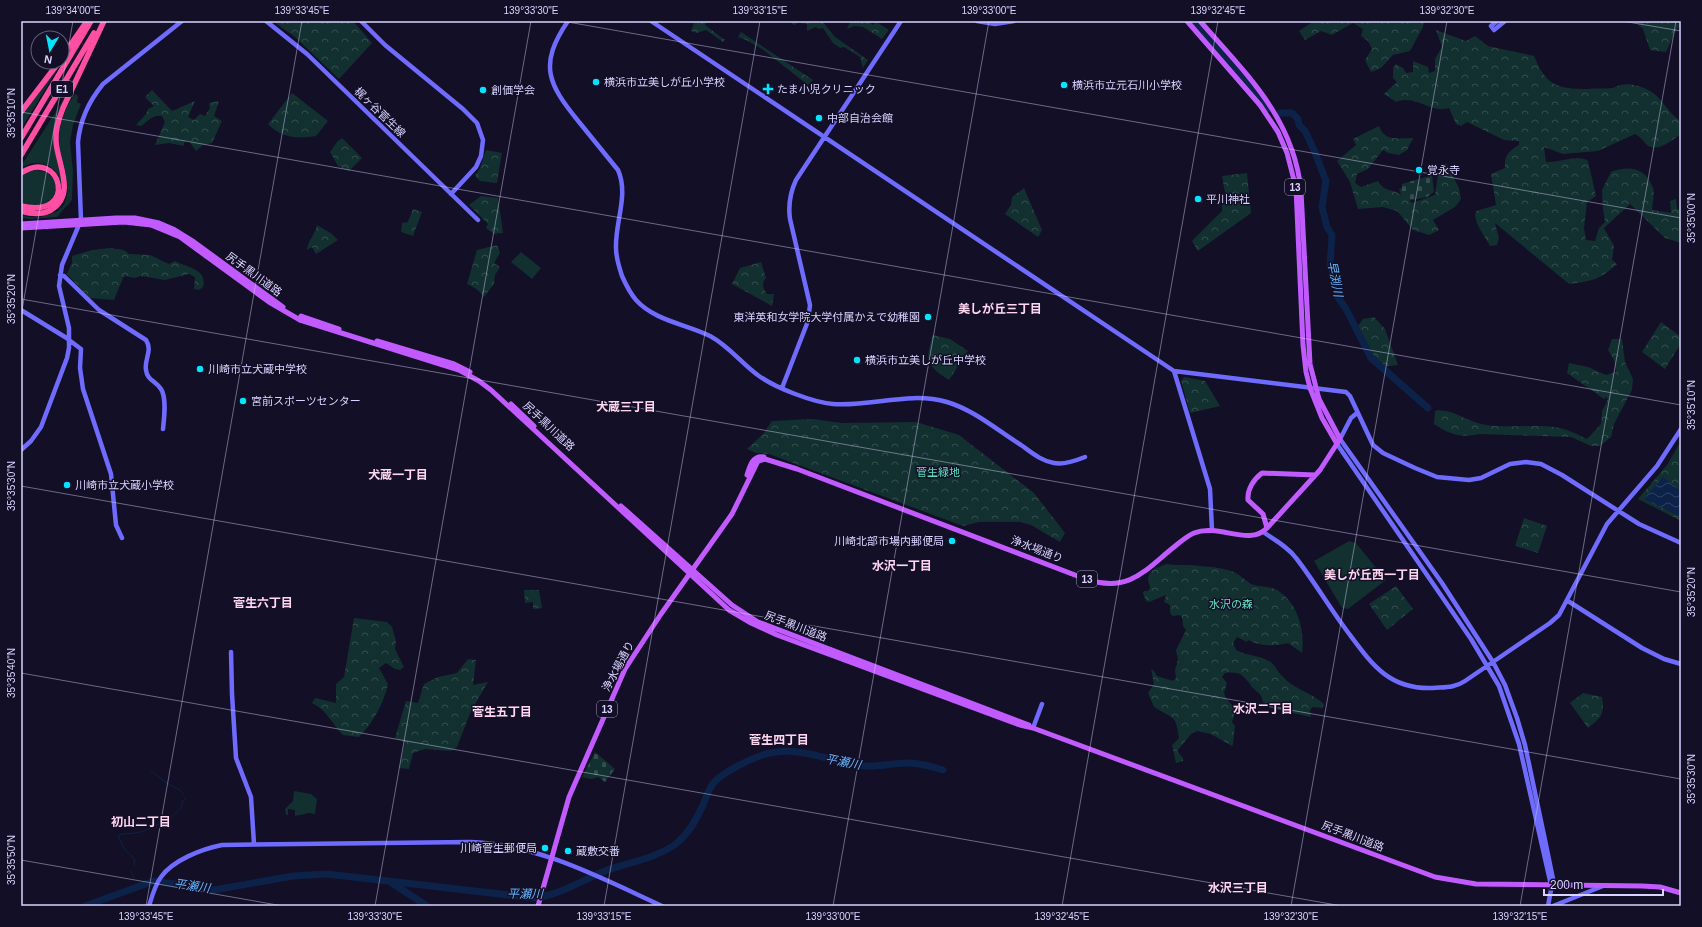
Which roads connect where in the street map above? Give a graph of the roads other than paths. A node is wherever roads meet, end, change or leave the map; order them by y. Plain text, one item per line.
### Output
1 (87, 21) edge
2 (91, 21) edge
3 (103, 21) edge
4 (182, 21) edge
5 (266, 21) edge
6 (361, 21) edge
7 (568, 21) edge
8 (653, 21) edge
9 (901, 21) edge
10 (977, 21) edge
11 (1014, 21) edge
12 (1187, 21) edge
13 (1200, 21) edge
14 (1497, 21) edge
15 (1504, 21) edge
16 (70, 45) edge
17 (53, 70) edge
18 (21, 112) edge
19 (824, 137) junction
20 (21, 138) edge
21 (21, 155) edge
22 (21, 173) edge
23 (451, 194) junction
24 (21, 206) edge
25 (21, 211) edge
26 (478, 220) dead end
27 (80, 222) junction
28 (21, 224) edge
29 (21, 228) edge
30 (60, 275) junction
31 (21, 310) edge
32 (70, 340) junction
33 (1174, 371) junction
34 (782, 388) junction
35 (1313, 388) junction
36 (1357, 413) junction
37 (1681, 429) edge
38 (164, 430) dead end
39 (1339, 442) junction
40 (21, 450) edge
41 (1085, 457) dead end
42 (1315, 475) junction
43 (1619, 512) junction
44 (1212, 530) junction
45 (1265, 530) junction
46 (122, 538) dead end
47 (1681, 543) edge
48 (691, 572) junction
49 (1568, 601) junction
50 (231, 652) dead end
51 (1493, 662) junction
52 (1681, 664) edge
53 (1488, 665) junction
54 (1042, 704) dead end
55 (1033, 728) junction
56 (254, 844) junction
57 (552, 857) junction
58 (1551, 885) junction
59 (1603, 886) junction
60 (1681, 892) edge
61 (539, 904) edge
62 (149, 906) edge
63 (662, 906) edge
64 (1548, 906) edge
65 (1553, 906) edge

1 - 16 highway
2 - 20 highway, E1
3 - 21 highway, E1
3 - 25 highway
4 - 27 street
5 - 23 street, 梶ヶ谷菅生線
6 - 23 street
7 - 34 street
8 - 19 street
9 - 19 street
10 - 11 street
12 - 35 main road, 13
13 - 35 main road, 13
14 - 15 street
17 - 18 highway
19 - 33 street
19 - 34 street
22 - 24 highway
23 - 26 street, 梶ヶ谷菅生線
27 - 28 main road, 尻手黒川道路
27 - 29 main road, 尻手黒川道路
27 - 30 street
27 - 48 main road, 尻手黒川道路
30 - 32 street
30 - 38 street
31 - 32 street
32 - 40 street
32 - 46 street
33 - 35 street
33 - 44 street
34 - 41 street
35 - 36 street
35 - 39 main road, 13
36 - 39 street
36 - 43 street
37 - 43 street
39 - 42 main road
39 - 51 street
39 - 53 street
42 - 45 main road
42 - 45 main road
43 - 47 street
43 - 49 street
44 - 45 main road, 浄水場通り / 13
44 - 48 main road, 浄水場通り / 13
45 - 53 street
48 - 55 main road, 尻手黒川道路
48 - 57 main road, 浄水場通り / 13
49 - 51 street
49 - 52 street
50 - 56 street
51 - 53 street
51 - 58 street
53 - 58 street
54 - 55 street
55 - 58 main road, 尻手黒川道路
56 - 57 street
56 - 62 street
57 - 61 main road, 浄水場通り / 13
57 - 63 street
58 - 59 main road, 尻手黒川道路
58 - 64 street
59 - 60 main road, 尻手黒川道路
59 - 65 street

